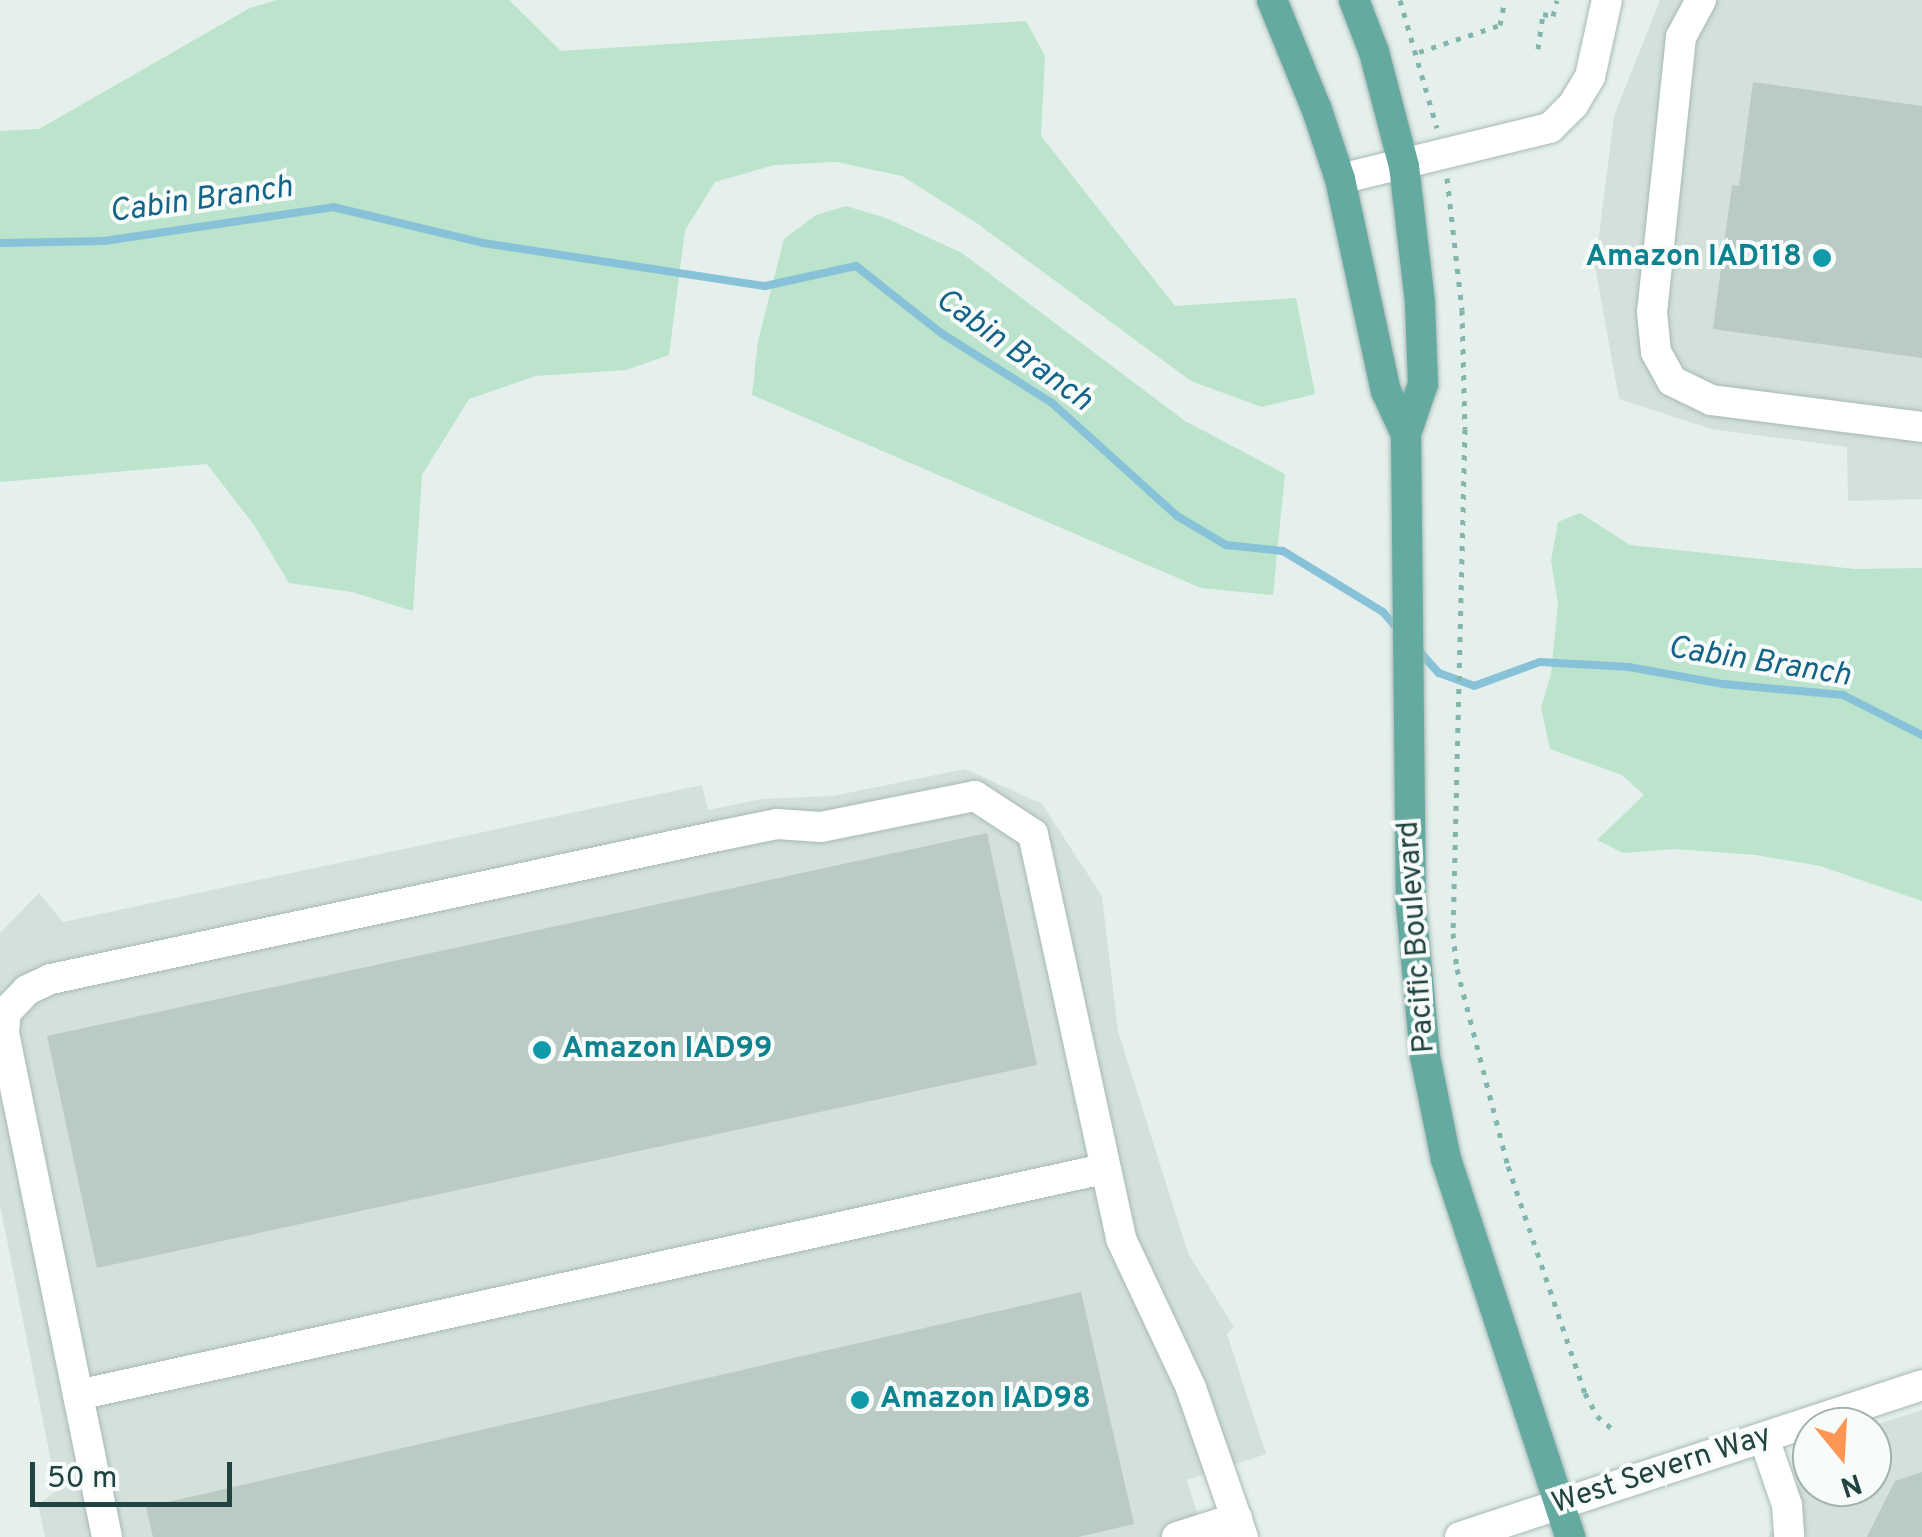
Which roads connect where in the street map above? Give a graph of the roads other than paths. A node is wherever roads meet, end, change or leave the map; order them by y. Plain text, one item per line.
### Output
1 (1272, 0) edge
2 (1354, 0) edge
3 (1701, 0) edge
4 (1604, 14) edge
5 (1404, 166) junction
6 (1340, 179) junction
7 (1922, 428) edge
8 (1406, 434) junction
9 (1103, 1168) junction
10 (1922, 1385) edge
11 (78, 1395) junction
12 (1764, 1438) junction
13 (1560, 1504) junction
14 (1240, 1527) edge
15 (107, 1537) edge
16 (1177, 1537) edge
17 (1460, 1537) edge
18 (1570, 1537) edge
19 (1789, 1537) edge

1 - 6 main road, Pacific Boulevard
2 - 5 main road, Pacific Boulevard
3 - 7 street
4 - 5 street
5 - 6 street
5 - 8 main road, Pacific Boulevard
6 - 8 main road, Pacific Boulevard
8 - 13 main road, Pacific Boulevard
9 - 11 street
9 - 11 street
9 - 14 street
10 - 12 street, West Severn Way
11 - 15 street
12 - 13 street, West Severn Way
12 - 19 street
13 - 17 street, West Severn Way
13 - 18 main road, Pacific Boulevard
14 - 16 street

